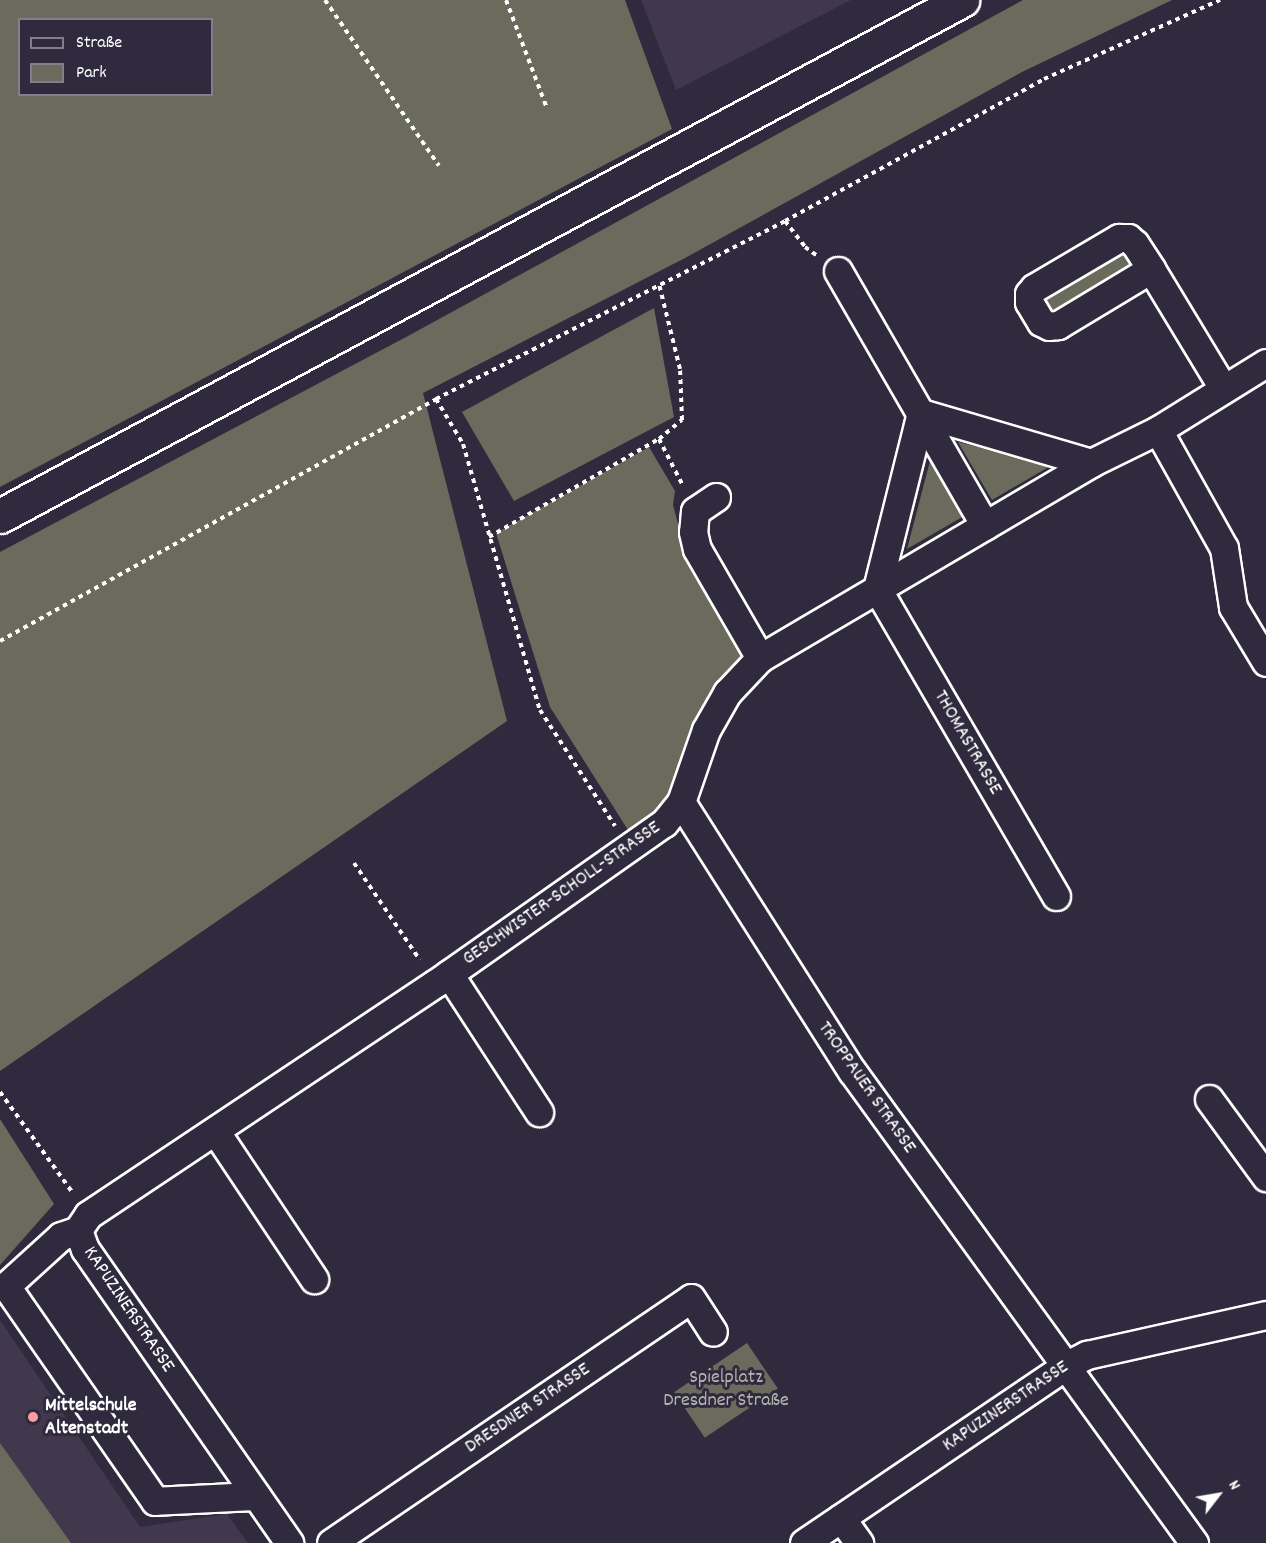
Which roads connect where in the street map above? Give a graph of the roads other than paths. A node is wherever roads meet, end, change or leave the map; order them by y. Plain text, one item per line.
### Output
1 (962, 0) edge
2 (1151, 269) dead end
3 (838, 271) road end
4 (1266, 363) edge
5 (1223, 388) junction
6 (921, 413) junction
7 (1158, 430) junction
8 (1091, 463) junction
9 (705, 504) road end
10 (0, 516) edge
11 (985, 526) junction
12 (877, 589) junction
13 (760, 658) junction
14 (1266, 662) edge
15 (681, 802) junction
16 (1056, 896) dead end
17 (443, 979) junction
18 (1209, 1099) dead end
19 (539, 1112) dead end
20 (216, 1132) junction
21 (1266, 1177) edge
22 (83, 1222) junction
23 (314, 1279) dead end
24 (1266, 1316) edge
25 (713, 1332) dead end
26 (1065, 1366) junction
27 (256, 1496) junction
28 (841, 1518) junction
29 (289, 1543) edge
30 (331, 1543) edge
31 (804, 1543) edge
32 (859, 1543) edge
33 (1194, 1543) edge

1 - 10 main road
2 - 5 street
3 - 6 street
4 - 5 street, GESCHWISTER-SCHOLL-STRASSE
5 - 7 street, GESCHWISTER-SCHOLL-STRASSE
6 - 8 street
6 - 11 street
6 - 12 street
7 - 8 street, GESCHWISTER-SCHOLL-STRASSE
7 - 14 street
8 - 11 street, GESCHWISTER-SCHOLL-STRASSE
9 - 13 street
11 - 12 street, GESCHWISTER-SCHOLL-STRASSE
12 - 13 street, GESCHWISTER-SCHOLL-STRASSE
12 - 16 street, THOMASTRASSE
13 - 15 street, GESCHWISTER-SCHOLL-STRASSE
15 - 17 street, GESCHWISTER-SCHOLL-STRASSE
15 - 26 street, TROPPAUER STRASSE
17 - 19 street, GESCHWISTER-SCHOLL-STRASSE
17 - 20 street, GESCHWISTER-SCHOLL-STRASSE
18 - 21 street
20 - 22 street, GESCHWISTER-SCHOLL-STRASSE
20 - 23 street
22 - 27 street, KAPUZINERSTRASSE
22 - 27 street, KAPUZINERSTRASSE
24 - 26 street, KAPUZINERSTRASSE
25 - 30 street, DRESDNER STRASSE
26 - 28 street, KAPUZINERSTRASSE
26 - 33 street, TROPPAUER STRASSE
27 - 29 street, KAPUZINERSTRASSE
28 - 31 street, KAPUZINERSTRASSE
28 - 32 street

